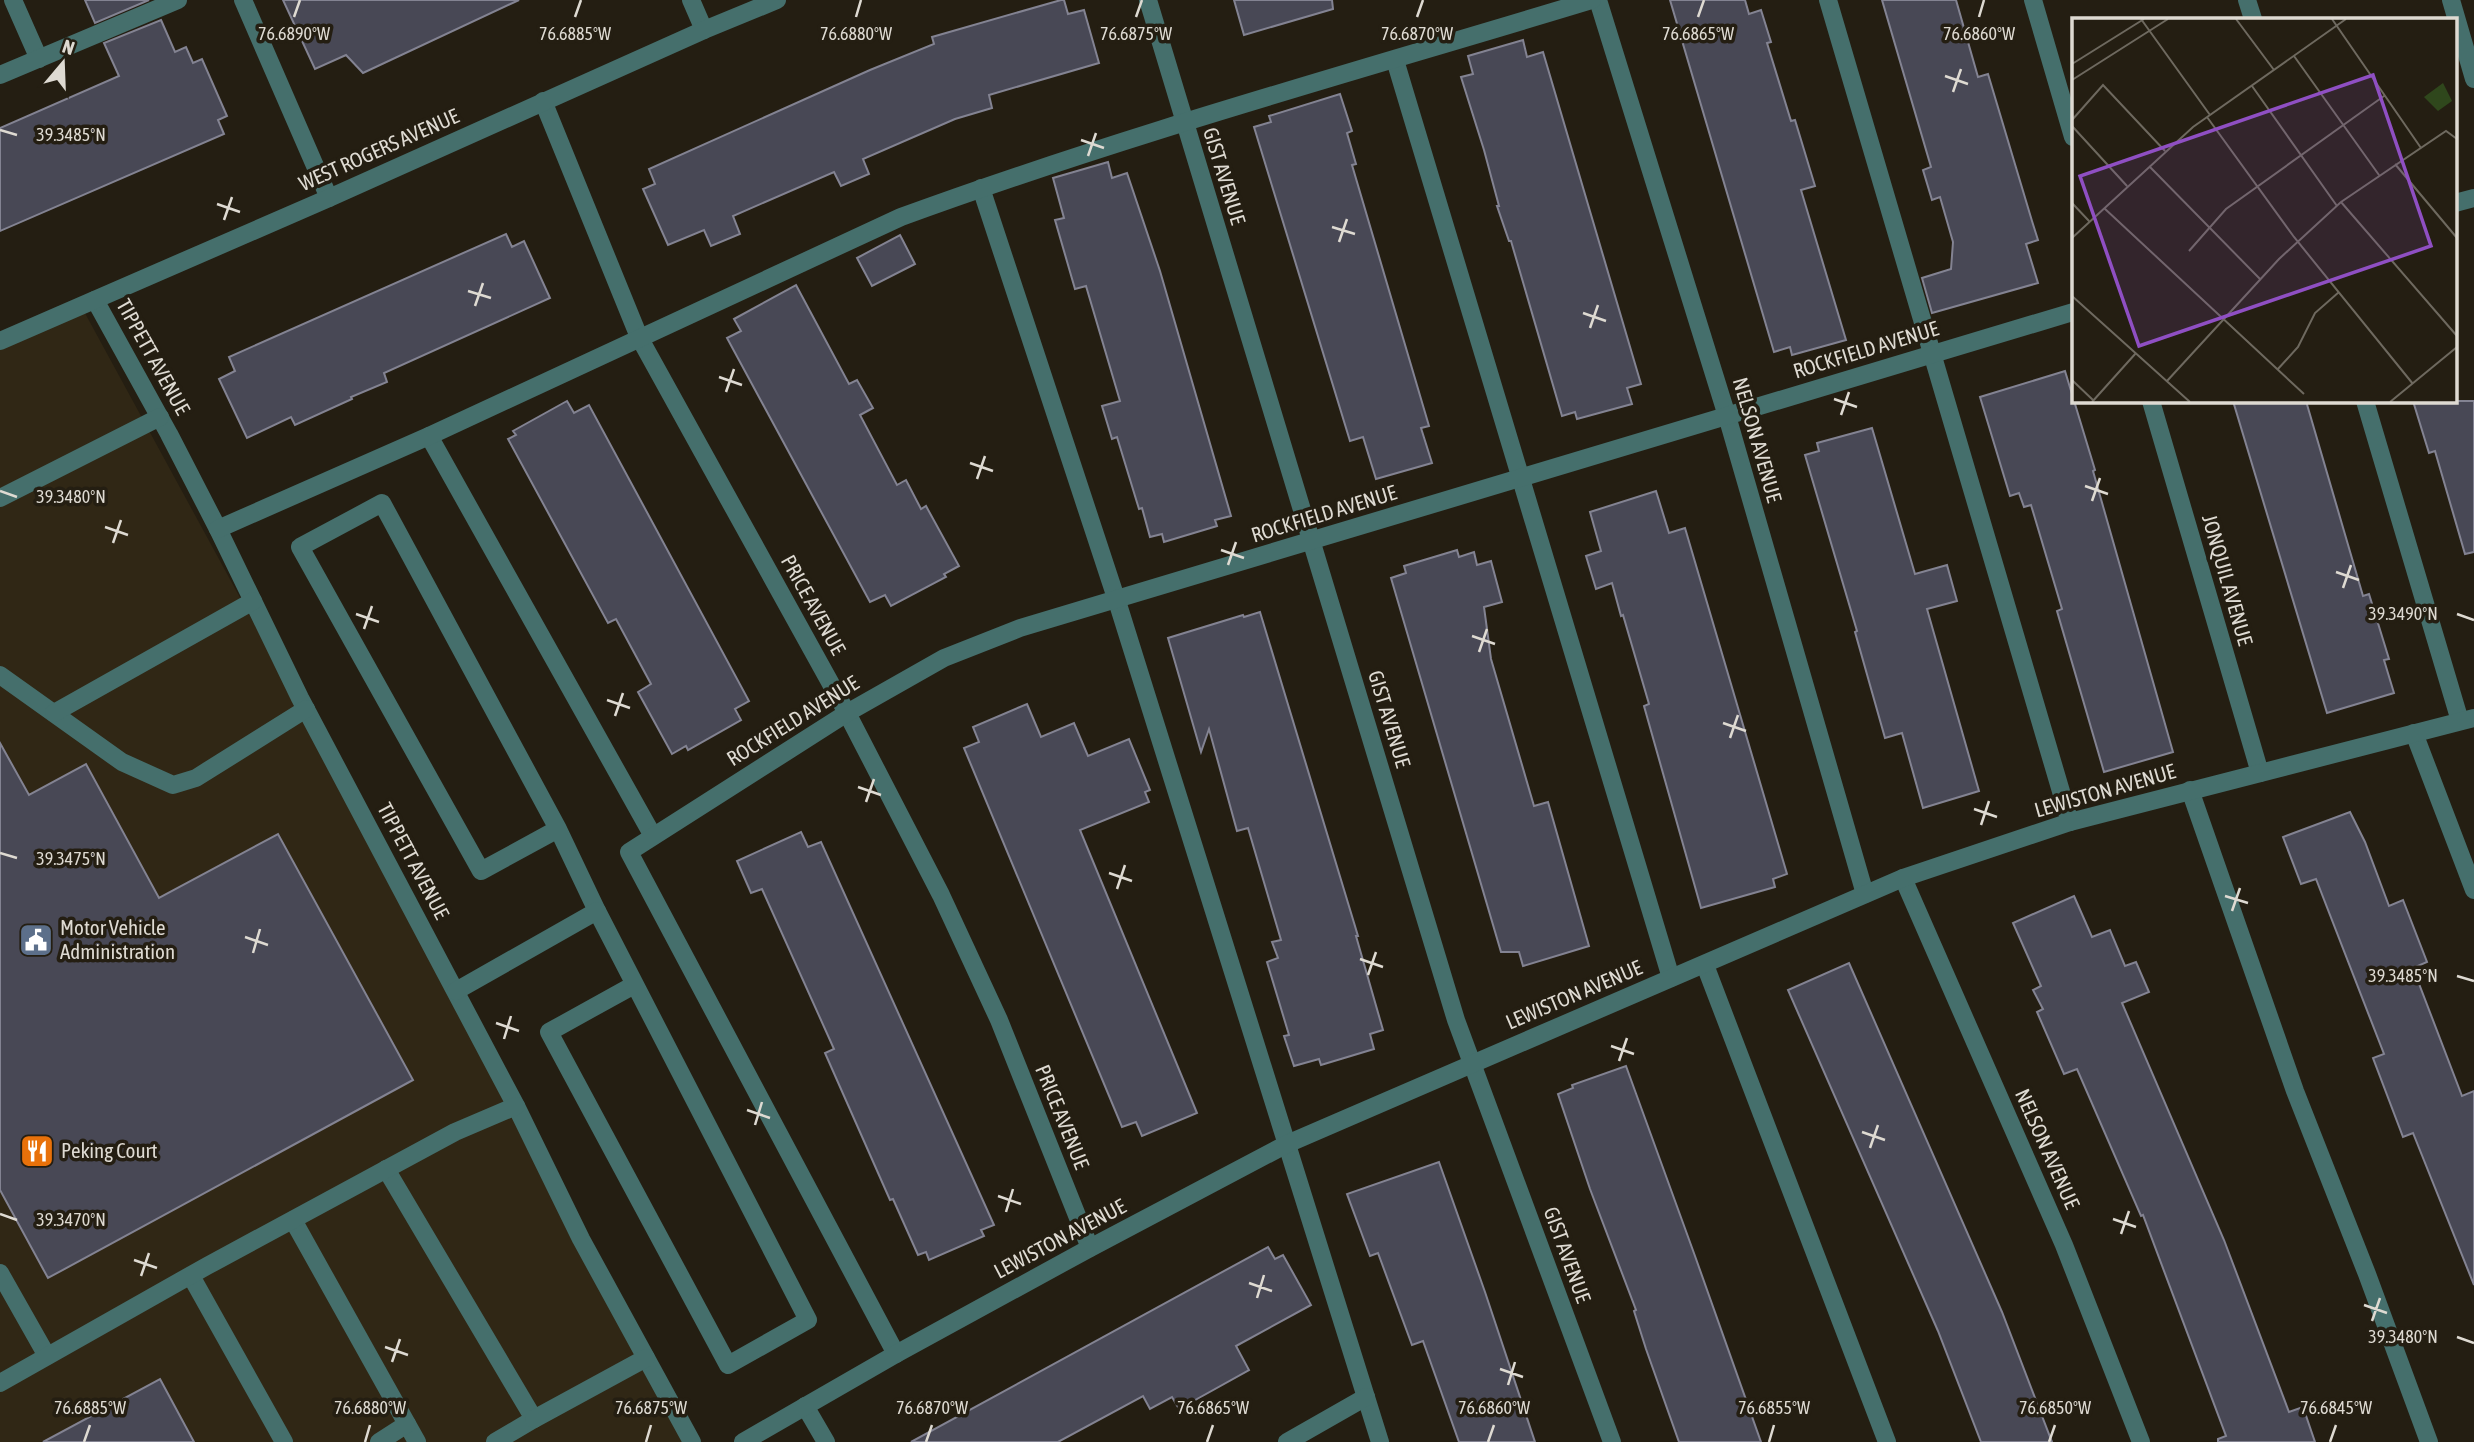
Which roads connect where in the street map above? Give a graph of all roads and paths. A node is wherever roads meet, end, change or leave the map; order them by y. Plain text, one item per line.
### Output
1 (13, 0) edge
2 (178, 0) edge
3 (243, 0) edge
4 (691, 0) edge
5 (776, 0) edge
6 (1148, 0) edge
7 (1592, 0) edge
8 (1598, 0) edge
9 (1828, 0) edge
10 (2033, 0) edge
11 (2247, 0) edge
12 (2451, 0) edge
13 (2253, 18) edge
14 (704, 30) junction
15 (39, 59) junction
16 (1395, 60) junction
17 (0, 75) edge
18 (2474, 79) edge
19 (543, 101) junction
20 (1184, 121) junction
21 (2072, 134) edge
22 (981, 188) junction
23 (329, 198) junction
24 (2474, 198) edge
25 (2456, 203) edge
26 (96, 300) junction
27 (2072, 312) edge
28 (639, 337) junction
29 (0, 341) edge
30 (1932, 354) junction
31 (2151, 402) edge
32 (2365, 402) edge
33 (1727, 416) junction
34 (160, 418) junction
35 (429, 436) junction
36 (1520, 478) junction
37 (21, 488) junction
38 (0, 498) edge
39 (0, 514) edge
40 (218, 529) junction
41 (1312, 541) junction
42 (253, 601) junction
43 (1116, 601) junction
44 (0, 675) edge
45 (306, 709) junction
46 (54, 713) junction
47 (847, 713) junction
48 (2467, 719) edge
49 (2414, 733) junction
50 (2260, 772) junction
51 (2190, 790) junction
52 (2070, 822) junction
53 (558, 829) junction
54 (653, 836) junction
55 (1903, 878) junction
56 (2474, 890) edge
57 (1865, 894) junction
58 (597, 911) junction
59 (1705, 965) junction
60 (1671, 978) junction
61 (634, 985) junction
62 (456, 991) junction
63 (1472, 1064) junction
64 (516, 1106) junction
65 (1287, 1144) junction
66 (386, 1169) junction
67 (293, 1220) junction
68 (1090, 1248) junction
69 (0, 1273) edge
70 (191, 1276) junction
71 (896, 1354) junction
72 (47, 1356) junction
73 (646, 1358) junction
74 (0, 1382) edge
75 (1366, 1397) junction
76 (805, 1406) junction
77 (534, 1419) junction
78 (407, 1424) junction
79 (284, 1442) edge
80 (379, 1442) edge
81 (417, 1442) edge
82 (495, 1442) edge
83 (692, 1442) edge
84 (743, 1442) edge
85 (825, 1442) edge
86 (1287, 1442) edge
87 (1380, 1442) edge
88 (1612, 1442) edge
89 (1887, 1442) edge
90 (2141, 1442) edge
91 (2429, 1442) edge

1 - 15 street
2 - 15 street
3 - 23 street
4 - 14 street
5 - 14 street, WEST ROGERS AVENUE
6 - 20 street, GIST AVENUE
7 - 16 street
8 - 33 street, NELSON AVENUE
9 - 30 street
10 - 21 street
11 - 13 street
12 - 18 street
14 - 19 street, WEST ROGERS AVENUE
15 - 17 street
16 - 20 street
16 - 36 street
19 - 23 street, WEST ROGERS AVENUE
19 - 28 street, PRICE AVENUE
20 - 22 street
20 - 41 street, GIST AVENUE
22 - 28 street
22 - 43 street
23 - 26 street, WEST ROGERS AVENUE
24 - 25 street
26 - 29 street, WEST ROGERS AVENUE
26 - 34 street, TIPPETT AVENUE
27 - 30 street, ROCKFIELD AVENUE
28 - 35 street
28 - 47 street, PRICE AVENUE
30 - 33 street, ROCKFIELD AVENUE
30 - 52 street
31 - 50 street, JONQUIL AVENUE
32 - 48 street
33 - 36 street, ROCKFIELD AVENUE
33 - 57 street, NELSON AVENUE
34 - 37 street
34 - 40 street, TIPPETT AVENUE
35 - 40 street
35 - 54 street
36 - 41 street, ROCKFIELD AVENUE
36 - 60 street
37 - 38 street
37 - 39 street
40 - 42 street, TIPPETT AVENUE
41 - 43 street, ROCKFIELD AVENUE
41 - 63 street, GIST AVENUE
42 - 45 street, TIPPETT AVENUE
42 - 46 street
43 - 47 street, ROCKFIELD AVENUE
43 - 65 street
44 - 46 street
45 - 46 street
45 - 62 street, TIPPETT AVENUE
47 - 54 street, ROCKFIELD AVENUE
47 - 68 street, PRICE AVENUE
48 - 49 street, LEWISTON AVENUE
49 - 50 street, LEWISTON AVENUE
49 - 56 street
50 - 51 street, LEWISTON AVENUE
51 - 52 street, LEWISTON AVENUE
51 - 91 street
52 - 55 street, LEWISTON AVENUE
53 - 53 street
53 - 58 street
54 - 71 street, ROCKFIELD AVENUE
55 - 57 street, LEWISTON AVENUE
55 - 90 street, NELSON AVENUE
57 - 59 street, LEWISTON AVENUE
58 - 61 street
58 - 62 street
59 - 60 street, LEWISTON AVENUE
59 - 89 street
60 - 63 street, LEWISTON AVENUE
61 - 61 street
62 - 64 street, TIPPETT AVENUE
63 - 65 street, LEWISTON AVENUE
63 - 88 street, GIST AVENUE
64 - 66 street
64 - 73 street, TIPPETT AVENUE
65 - 68 street, LEWISTON AVENUE
65 - 75 street
66 - 67 street
66 - 77 street
67 - 70 street
67 - 78 street
68 - 71 street, LEWISTON AVENUE
69 - 72 street
70 - 72 street
70 - 79 street
71 - 76 street, LEWISTON AVENUE
72 - 74 street
73 - 77 street
73 - 83 street, TIPPETT AVENUE
75 - 86 street
75 - 87 street
76 - 84 street, LEWISTON AVENUE
76 - 85 street
77 - 82 street
78 - 80 street
78 - 81 street

